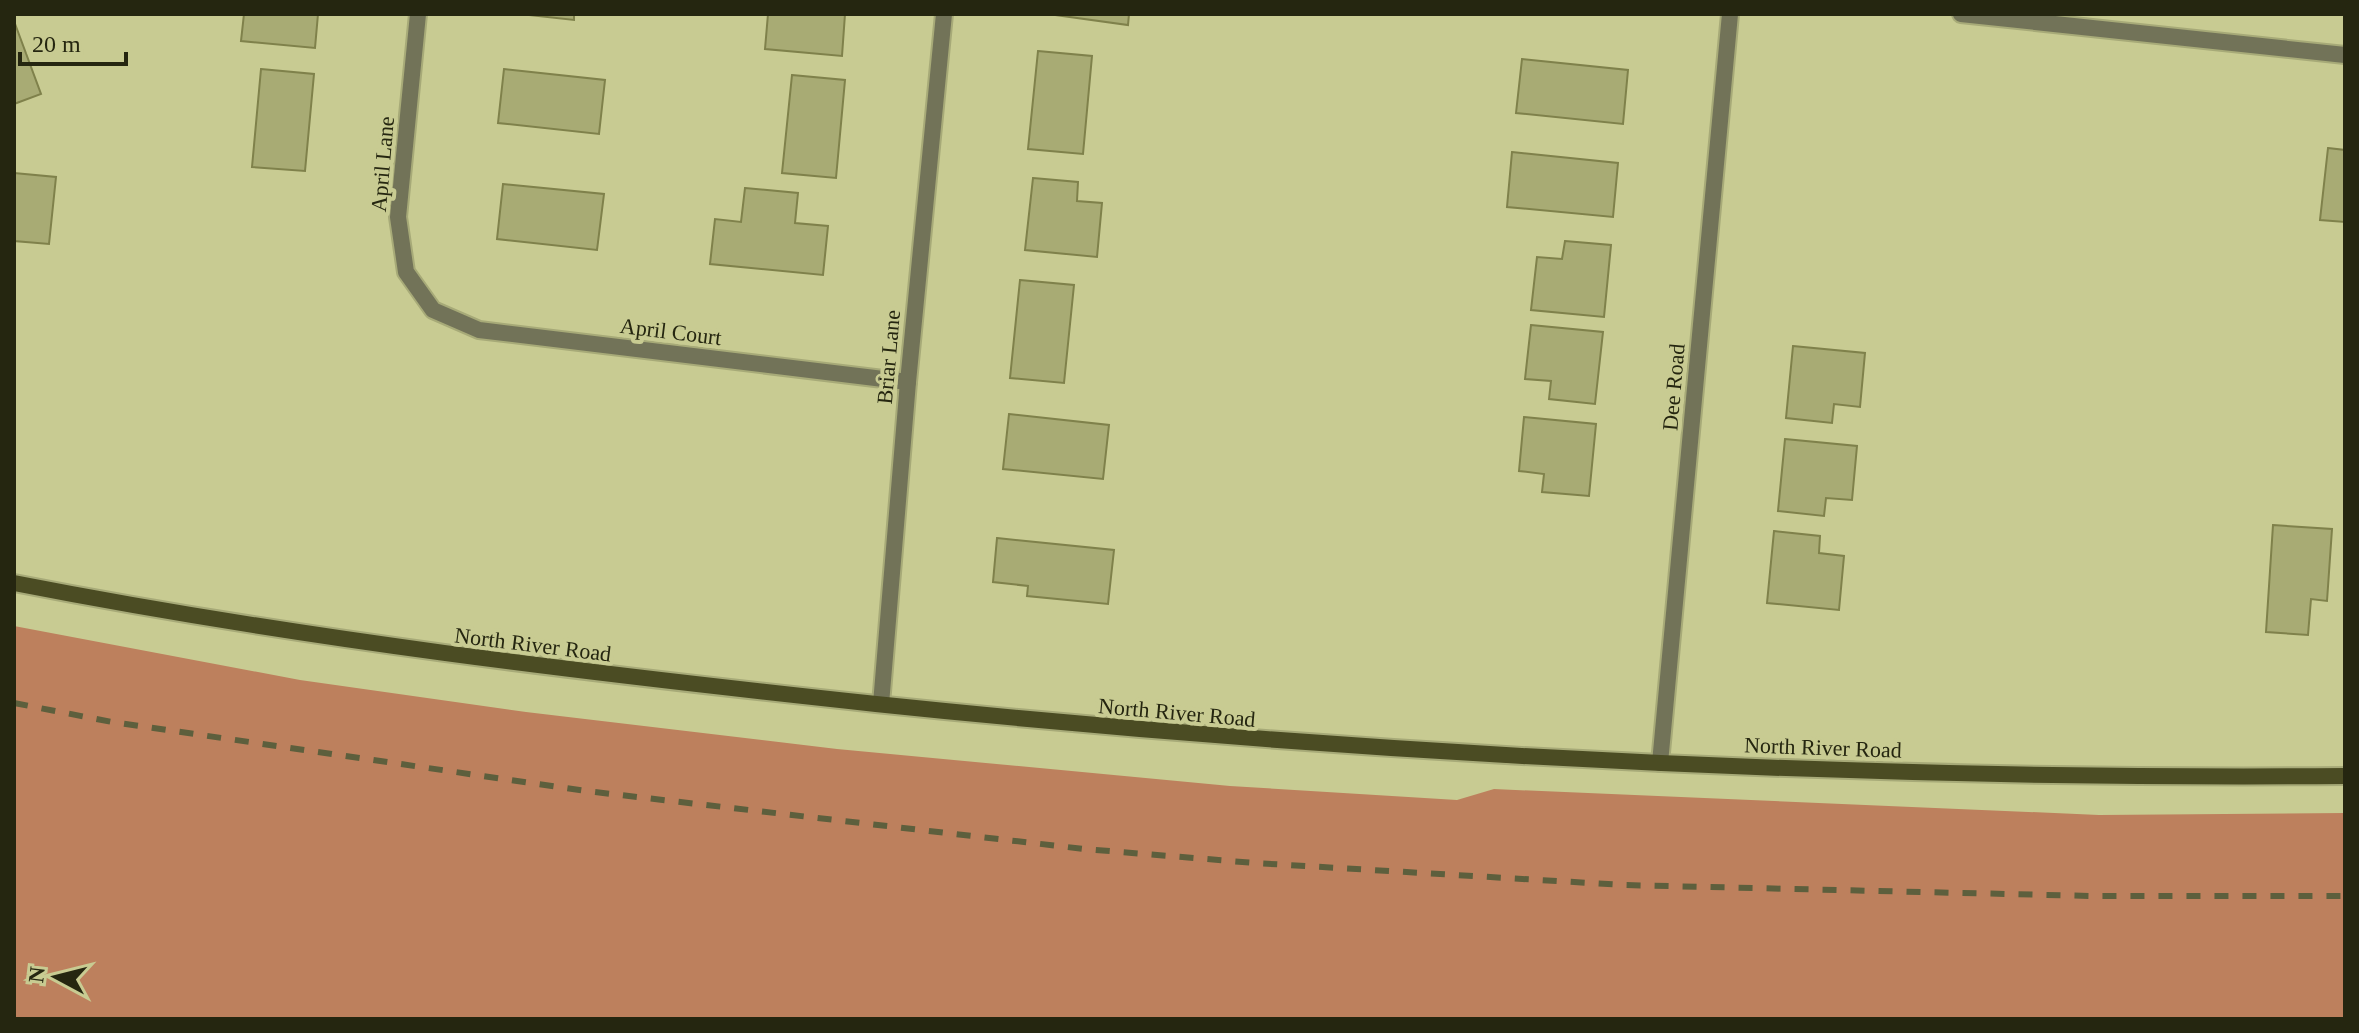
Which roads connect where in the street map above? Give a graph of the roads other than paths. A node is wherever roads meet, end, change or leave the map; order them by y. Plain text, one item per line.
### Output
1 (418, 14) edge
2 (944, 14) edge
3 (1730, 14) edge
4 (1961, 14) edge
5 (2345, 55) edge
6 (433, 310) joint
7 (908, 382) junction
8 (14, 583) edge
9 (881, 704) junction
10 (1660, 763) junction
11 (2345, 776) edge

1 - 6 street, April Lane
2 - 7 street, Briar Lane
3 - 10 street, Dee Road
4 - 5 street
6 - 7 street, April Court
7 - 9 street, Briar Lane
8 - 9 main road, North River Road
9 - 10 main road, North River Road
10 - 11 main road, North River Road

